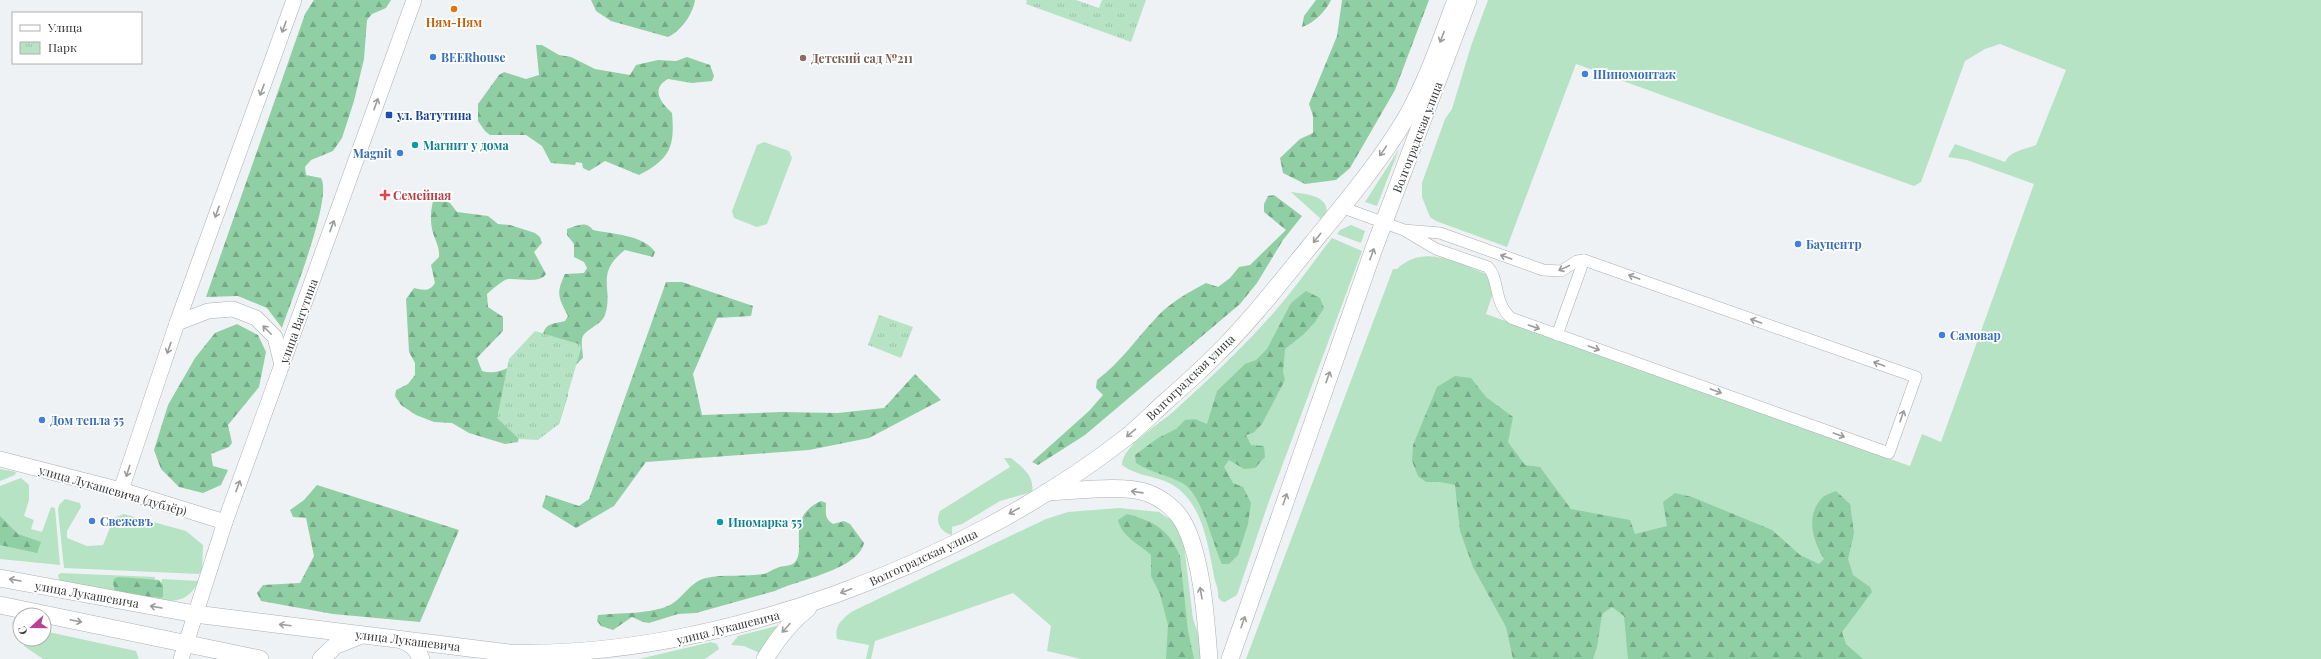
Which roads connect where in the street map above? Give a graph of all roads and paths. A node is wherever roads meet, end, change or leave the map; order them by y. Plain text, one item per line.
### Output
1 (294, 0) edge
2 (414, 0) edge
3 (1456, 0) edge
4 (1468, 0) edge
5 (1341, 207) junction
6 (1384, 222) junction
7 (1404, 230) junction
8 (1584, 260) junction
9 (177, 323) junction
10 (1557, 335) junction
11 (282, 365) junction
12 (0, 459) edge
13 (122, 490) junction
14 (1048, 492) junction
15 (225, 522) junction
16 (0, 578) edge
17 (814, 603) junction
18 (0, 605) edge
19 (195, 614) junction
20 (366, 635) junction
21 (401, 640) junction
22 (183, 651) edge
23 (260, 659) edge
24 (322, 659) edge
25 (421, 659) edge
26 (765, 659) edge
27 (1209, 659) edge
28 (1230, 659) edge

1 -> 9 main road
11 -> 2 main road, улица Ватутина
3 -> 5 main road, Волгоградская улица
4 - 6 main road, Волгоградская улица
5 - 6 street
5 -> 14 main road, Волгоградская улица
6 - 7 street
28 -> 6 main road, Волгоградская улица
8 -> 7 street
7 -> 10 street
8 - 10 street
10 -> 8 street
11 -> 9 main road
9 -> 13 main road
15 -> 11 main road, улица Ватутина
12 - 13 main road, улица Лукашевича (дублёр)
13 - 15 main road, улица Лукашевича (дублёр)
14 -> 17 main road, Волгоградская улица
27 -> 14 main road
15 - 19 main road, улица Ватутина
19 -> 16 main road, улица Лукашевича
17 - 21 main road, улица Лукашевича
17 -> 26 main road
18 -> 22 main road
20 -> 19 main road, улица Лукашевича
19 - 22 main road, улица Ватутина
20 - 21 main road, улица Лукашевича
20 - 24 main road
21 - 25 main road
22 - 23 main road

